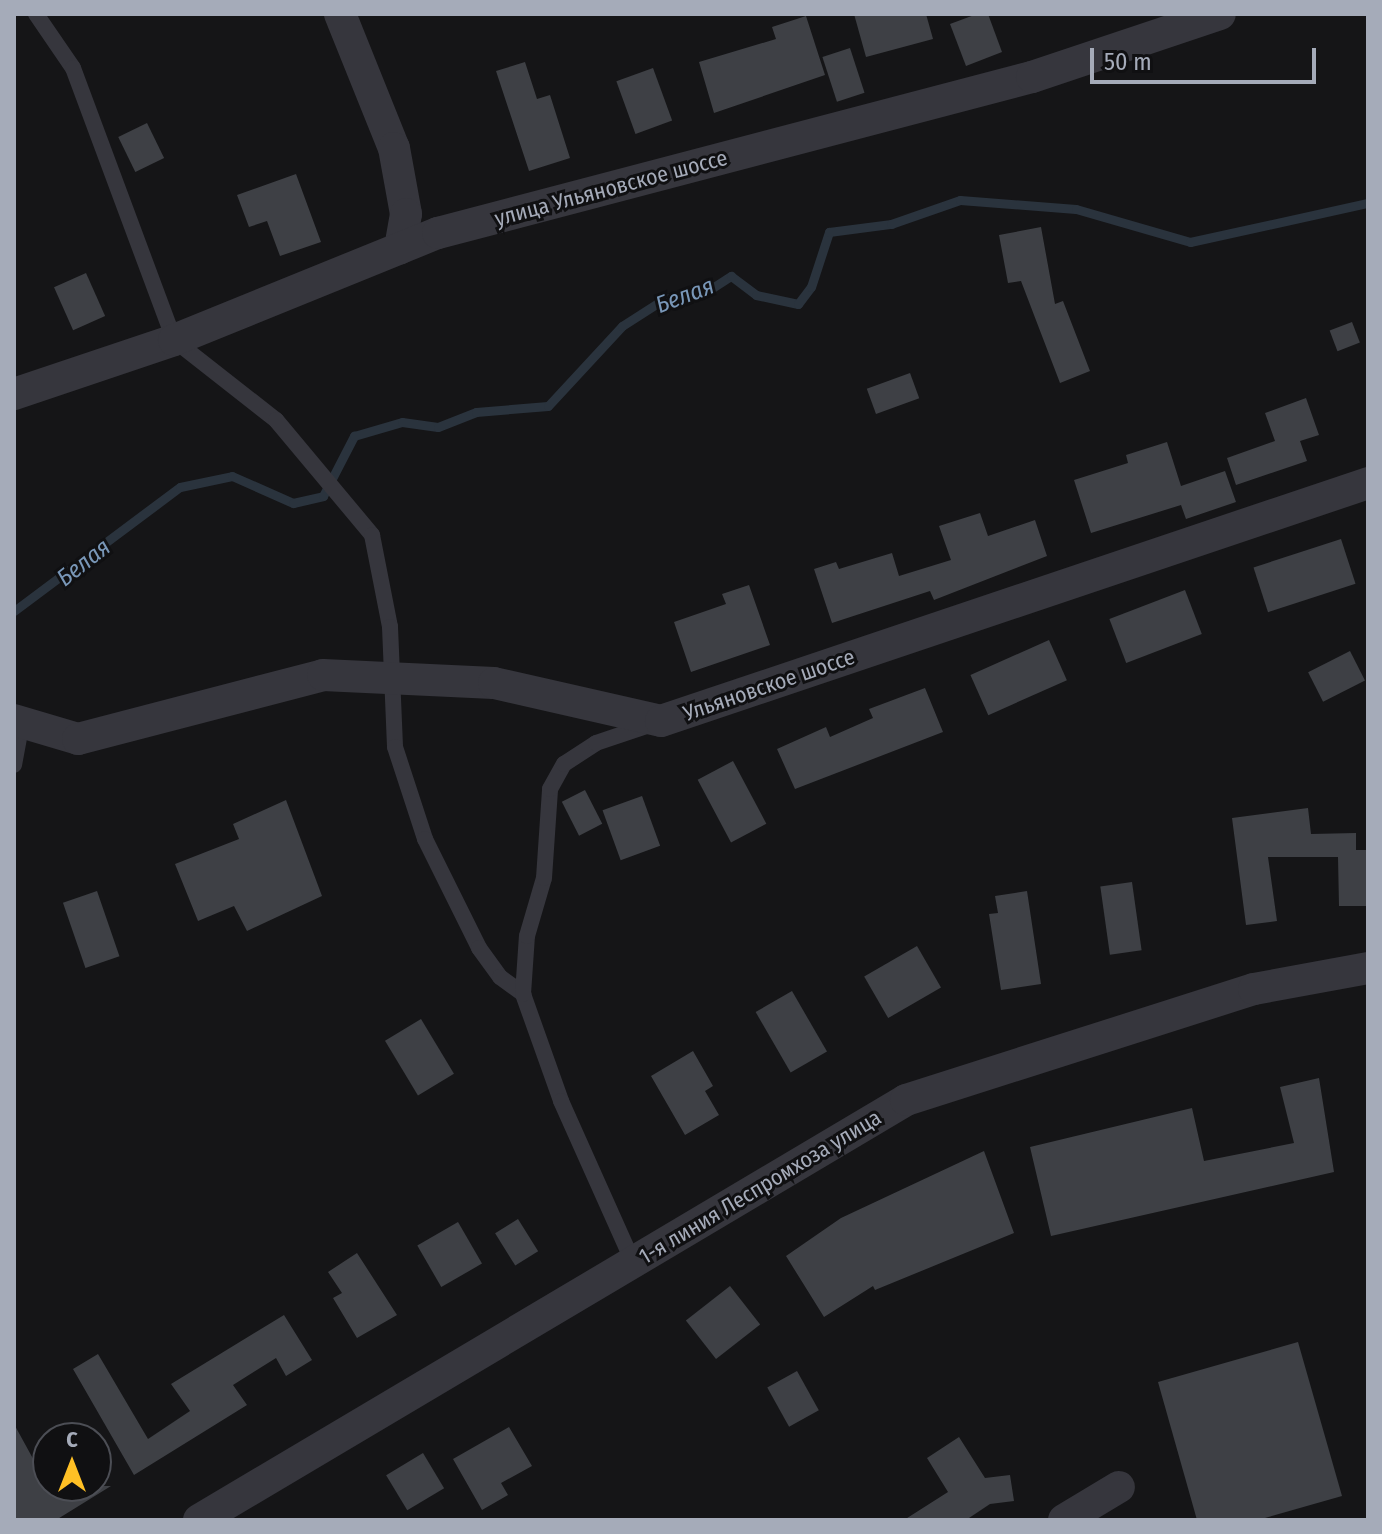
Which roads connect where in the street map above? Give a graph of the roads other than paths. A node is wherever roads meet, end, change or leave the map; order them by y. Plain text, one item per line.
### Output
1 (36, 14) edge
2 (340, 14) edge
3 (358, 14) edge
4 (1220, 14) edge
5 (365, 71) junction
6 (400, 248) junction
7 (174, 340) junction
8 (14, 394) edge
9 (1368, 483) edge
10 (390, 678) junction
11 (18, 721) edge
12 (661, 721) junction
13 (14, 765) edge
14 (1368, 968) edge
15 (523, 994) junction
16 (633, 1262) junction
17 (1119, 1487) dead end
18 (199, 1520) edge
19 (1064, 1520) edge

1 - 7 lane
2 - 5 street
3 - 5 lane
4 - 6 street, улица Ульяновское шоссе
5 - 6 street
6 - 7 street, улица Ульяновское шоссе
7 - 8 street, улица Ульяновское шоссе
7 - 10 lane
9 - 12 street, Ульяновское шоссе
10 - 11 street, Ульяновское шоссе
10 - 12 street, Ульяновское шоссе
10 - 15 lane
11 - 13 lane
12 - 15 lane
14 - 16 street, 1-я линия Леспромхоза улица
15 - 16 lane
16 - 18 street, 1-я линия Леспромхоза улица
17 - 19 street

